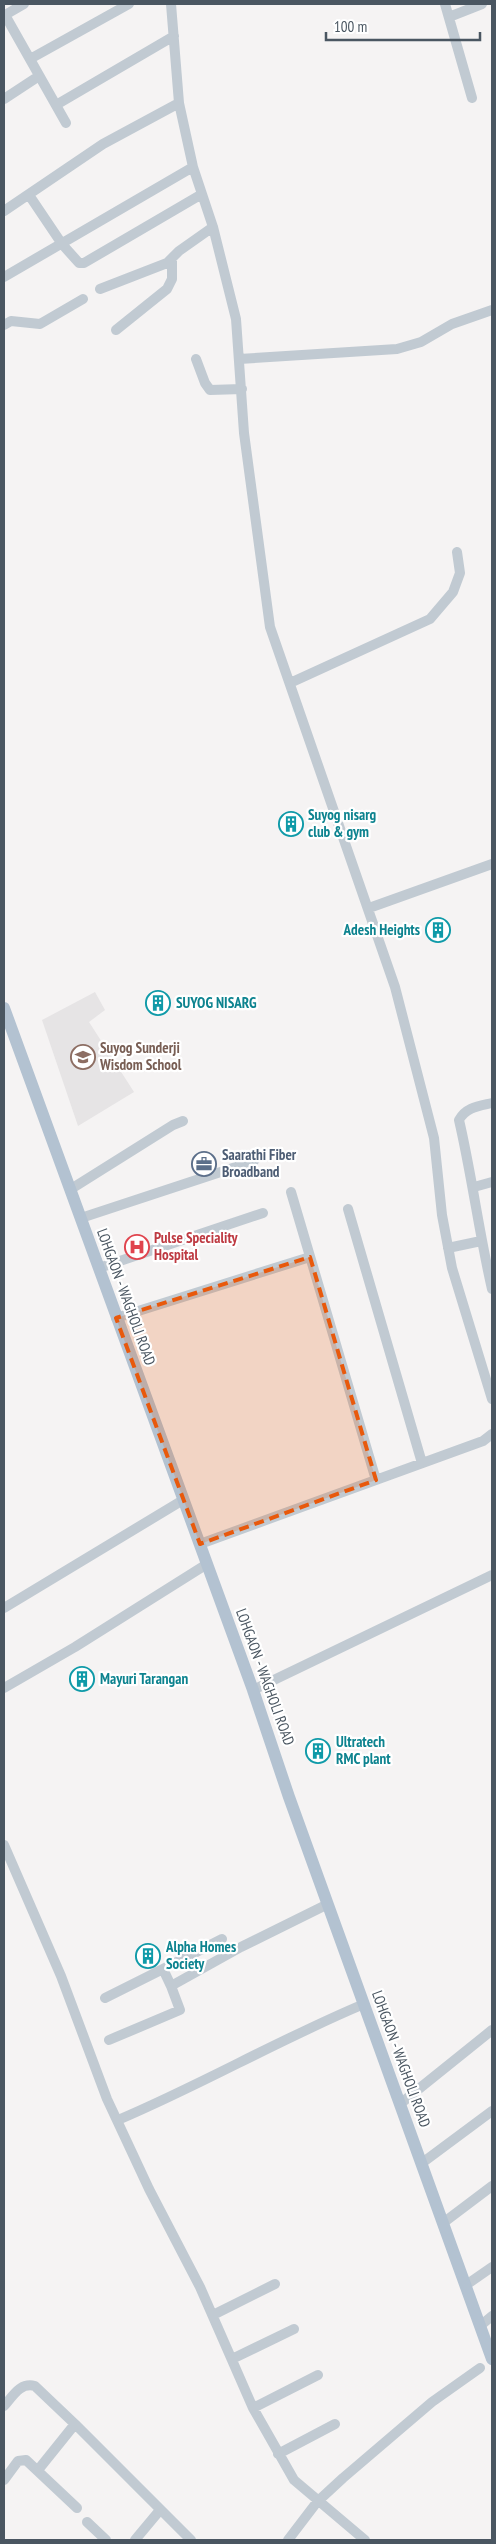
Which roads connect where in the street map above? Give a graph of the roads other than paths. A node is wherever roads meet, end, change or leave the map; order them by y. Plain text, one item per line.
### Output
1 (24, 4) edge
2 (129, 4) edge
3 (171, 4) edge
4 (446, 4) edge
5 (482, 4) edge
6 (449, 17) junction
7 (174, 36) junction
8 (30, 59) junction
9 (40, 76) junction
10 (472, 98) dead end
11 (4, 99) edge
12 (179, 103) junction
13 (56, 105) junction
14 (66, 123) dead end
15 (193, 167) junction
16 (202, 194) junction
17 (29, 195) junction
18 (4, 211) edge
19 (213, 227) junction
20 (62, 244) junction
21 (172, 259) junction
22 (4, 277) edge
23 (100, 289) dead end
24 (83, 299) dead end
25 (492, 310) edge
26 (4, 324) edge
27 (116, 330) dead end
28 (196, 359) dead end
29 (239, 359) junction
30 (242, 389) junction
31 (457, 552) dead end
32 (290, 683) junction
33 (492, 864) edge
34 (369, 908) junction
35 (4, 1008) edge
36 (492, 1103) edge
37 (183, 1121) dead end
38 (254, 1161) dead end
39 (492, 1182) edge
40 (474, 1187) junction
41 (71, 1189) junction
42 (291, 1192) dead end
43 (348, 1209) dead end
44 (263, 1213) dead end
45 (81, 1218) junction
46 (481, 1241) junction
47 (448, 1248) junction
48 (310, 1257) junction
49 (99, 1268) junction
50 (492, 1289) edge
51 (116, 1318) junction
52 (492, 1399) edge
53 (492, 1434) edge
54 (422, 1463) junction
55 (376, 1480) junction
56 (183, 1500) junction
57 (200, 1544) junction
58 (207, 1564) junction
59 (492, 1575) edge
60 (4, 1608) edge
61 (4, 1688) edge
62 (253, 1690) junction
63 (4, 1845) edge
64 (328, 1904) junction
65 (222, 1940) dead end
66 (163, 1969) junction
67 (171, 1986) junction
68 (104, 1998) dead end
69 (364, 2004) junction
70 (492, 2030) edge
71 (109, 2040) dead end
72 (400, 2104) junction
73 (492, 2111) edge
74 (118, 2120) junction
75 (422, 2163) junction
76 (492, 2186) edge
77 (443, 2223) junction
78 (492, 2267) edge
79 (275, 2284) dead end
80 (466, 2285) junction
81 (213, 2316) junction
82 (492, 2316) edge
83 (480, 2326) junction
84 (294, 2329) dead end
85 (232, 2359) junction
86 (492, 2359) edge
87 (480, 2368) dead end
88 (318, 2374) dead end
89 (4, 2406) edge
90 (253, 2408) junction
91 (75, 2424) junction
92 (335, 2424) dead end
93 (278, 2454) junction
94 (38, 2470) junction
95 (4, 2480) edge
96 (317, 2502) junction
97 (77, 2508) dead end
98 (160, 2510) junction
99 (87, 2522) dead end
100 (362, 2539) edge
101 (106, 2540) edge
102 (135, 2540) edge
103 (191, 2540) edge
104 (288, 2540) edge

1 - 8 street
2 - 8 street
3 - 7 street
4 - 6 street
5 - 6 street
6 - 10 street
7 - 12 street
7 - 13 street
8 - 9 street
9 - 11 street
9 - 13 street
12 - 15 street
12 - 17 street
13 - 14 street
15 - 16 street
15 - 20 street
16 - 19 street
16 - 20 street
17 - 18 street
17 - 20 street
19 - 21 street
19 - 29 street
20 - 22 street
21 - 23 street
21 - 27 street
24 - 26 street
25 - 29 street
28 - 30 street
29 - 30 street
30 - 32 street
31 - 32 street
32 - 34 street
33 - 34 street
34 - 47 street
35 - 41 main road, LOHGAON - WAGHOLI ROAD
36 - 40 street
37 - 41 street
38 - 45 street
39 - 40 street
40 - 46 street
41 - 45 main road, LOHGAON - WAGHOLI ROAD
42 - 48 street
43 - 54 street
44 - 49 street
45 - 49 main road, LOHGAON - WAGHOLI ROAD
46 - 47 street
46 - 50 street
47 - 52 street
48 - 51 street
48 - 55 street
49 - 51 main road, LOHGAON - WAGHOLI ROAD
51 - 56 main road, LOHGAON - WAGHOLI ROAD
53 - 54 street
54 - 55 street
55 - 57 street
56 - 57 main road, LOHGAON - WAGHOLI ROAD
56 - 60 street
57 - 58 main road, LOHGAON - WAGHOLI ROAD
58 - 61 street
58 - 62 main road, LOHGAON - WAGHOLI ROAD
59 - 62 street
62 - 64 main road, LOHGAON - WAGHOLI ROAD
63 - 74 street
64 - 67 street
64 - 69 main road, LOHGAON - WAGHOLI ROAD
65 - 66 street
66 - 67 street
66 - 68 street
67 - 71 street
69 - 72 main road, LOHGAON - WAGHOLI ROAD
69 - 74 street
70 - 72 street
72 - 75 main road, LOHGAON - WAGHOLI ROAD
73 - 75 street
74 - 81 street
75 - 77 main road, LOHGAON - WAGHOLI ROAD
76 - 77 street
77 - 80 main road, LOHGAON - WAGHOLI ROAD
78 - 80 street
79 - 81 street
80 - 83 main road, LOHGAON - WAGHOLI ROAD
81 - 85 street
82 - 83 street
83 - 86 main road, LOHGAON - WAGHOLI ROAD
84 - 85 street
85 - 90 street
87 - 96 street
88 - 90 street
89 - 91 street
90 - 93 street
91 - 94 street
91 - 98 street
92 - 93 street
93 - 96 street
94 - 95 street
94 - 97 street
96 - 100 street
96 - 104 street
98 - 102 street
98 - 103 street
99 - 101 street

